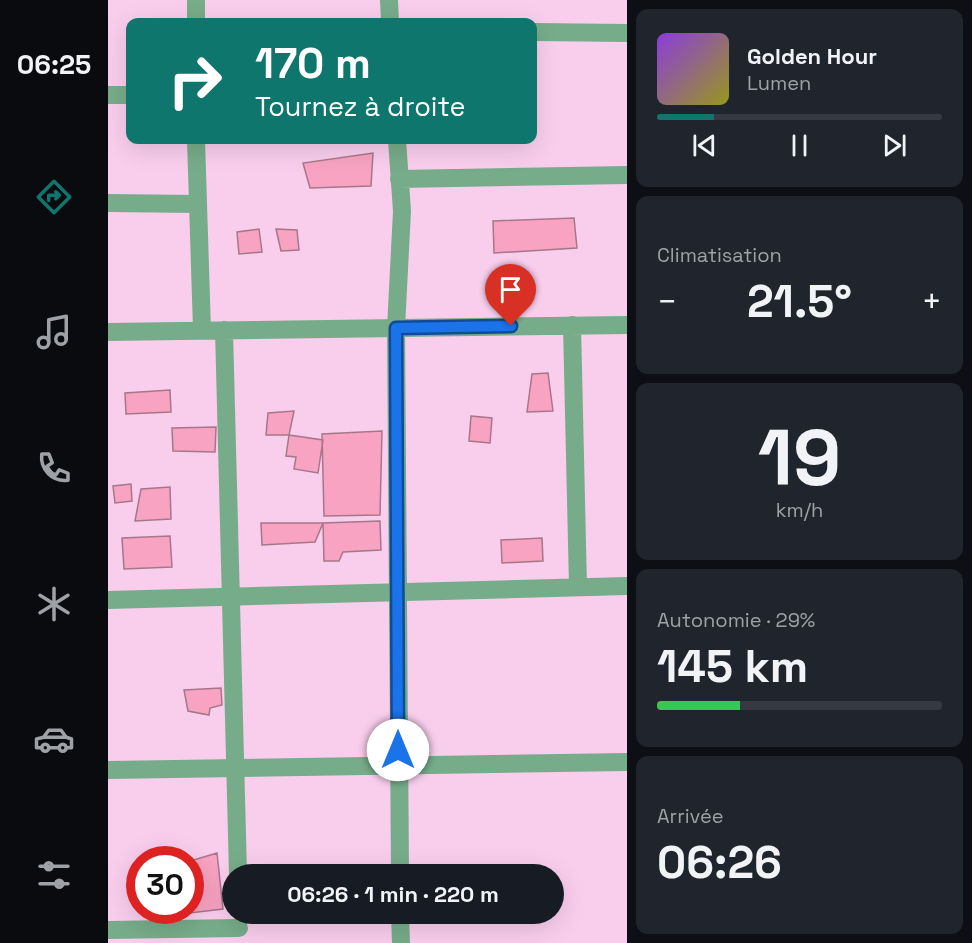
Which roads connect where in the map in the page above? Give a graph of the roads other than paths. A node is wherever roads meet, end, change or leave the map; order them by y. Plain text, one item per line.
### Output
1 (196, 0) edge
2 (389, 0) edge
3 (196, 18) edge
4 (390, 18) edge
5 (537, 32) edge
6 (627, 33) edge
7 (108, 95) edge
8 (126, 95) edge
9 (196, 144) edge
10 (397, 144) edge
11 (627, 175) edge
12 (399, 179) junction
13 (108, 203) edge
14 (197, 204) junction
15 (572, 325) junction
16 (627, 325) edge
17 (396, 328) junction
18 (202, 330) junction
19 (224, 330) junction
20 (108, 332) edge
21 (627, 586) edge
22 (578, 587) junction
23 (398, 592) junction
24 (231, 597) junction
25 (108, 600) edge
26 (627, 762) edge
27 (398, 766) junction
28 (235, 768) junction
29 (108, 770) edge
30 (238, 864) edge
31 (400, 864) edge
32 (400, 924) edge
33 (239, 928) edge
34 (108, 930) edge
35 (401, 943) edge

1 - 3 street
2 - 4 street
5 - 6 street
7 - 8 street
9 - 14 street
10 - 12 street
11 - 12 street
12 - 17 street
13 - 14 street
14 - 18 street
15 - 16 street
15 - 17 street
15 - 22 street
17 - 19 street
17 - 23 street
18 - 19 street
18 - 20 street
19 - 24 street
21 - 22 street
22 - 23 street
23 - 24 street
23 - 27 street
24 - 25 street
24 - 28 street
26 - 27 street
27 - 28 street
27 - 31 street
28 - 29 street
28 - 30 street
32 - 35 street
33 - 34 street

